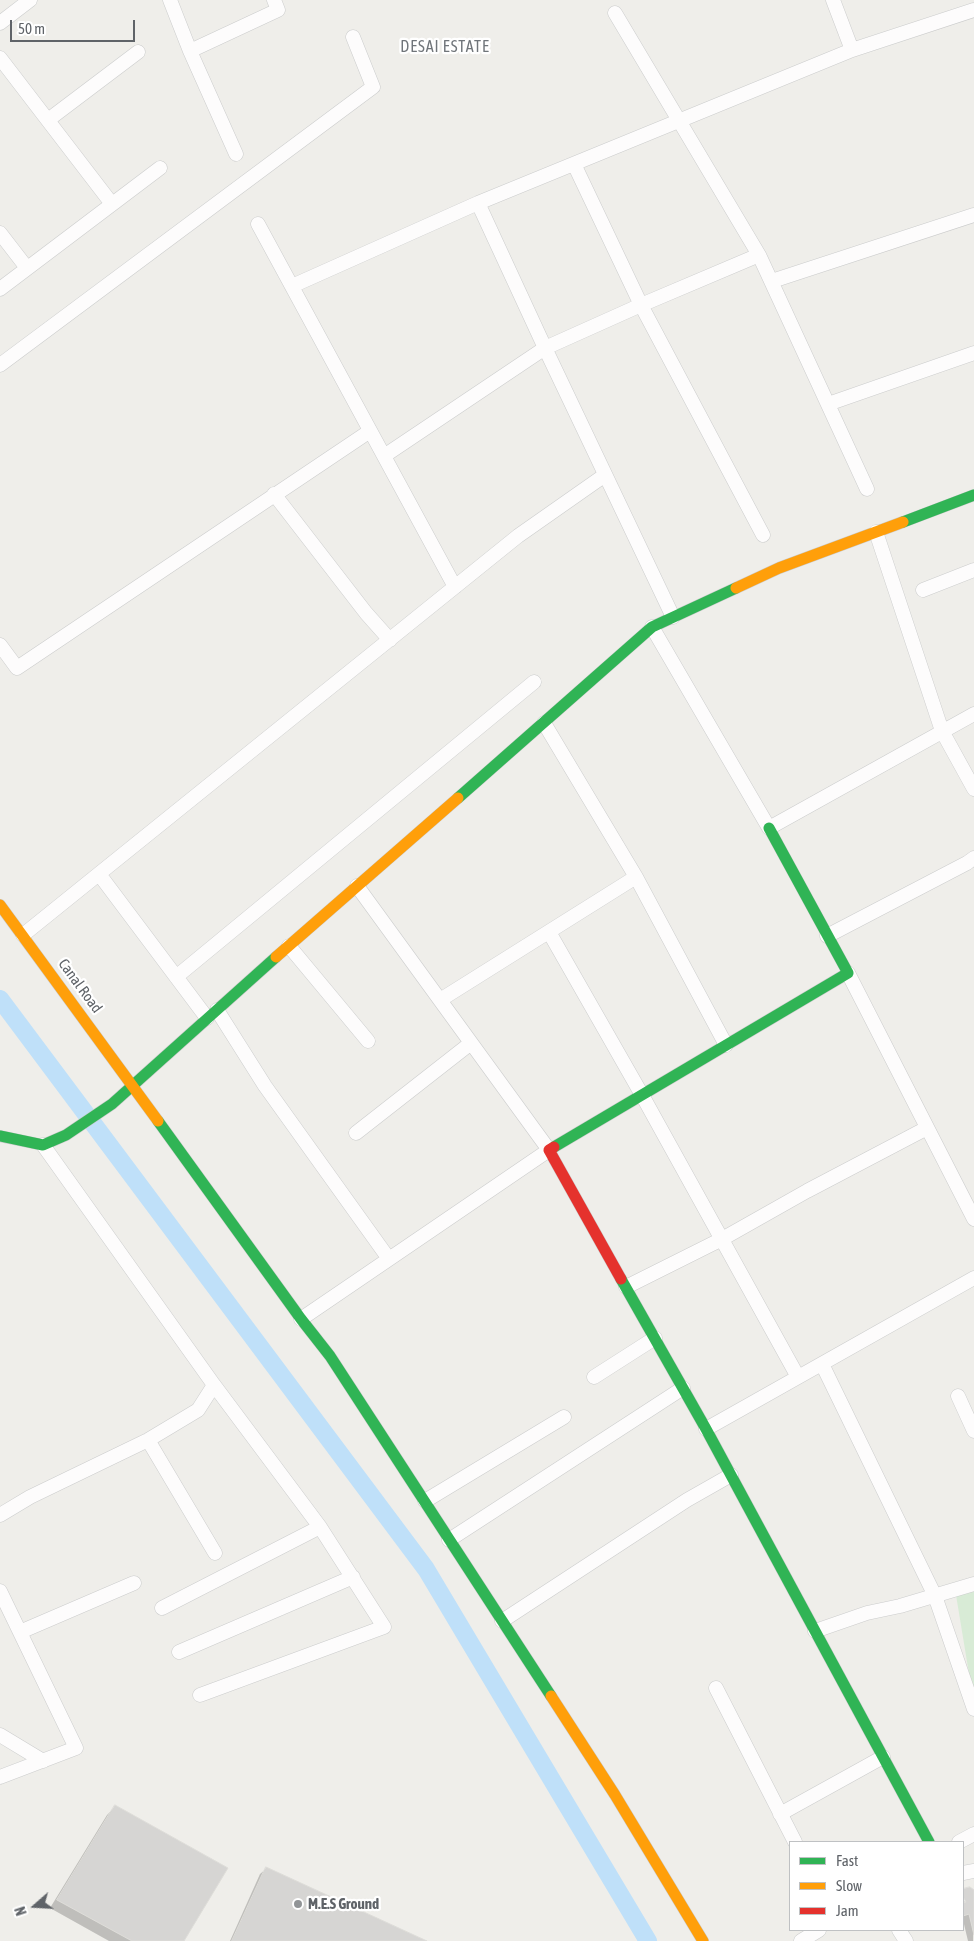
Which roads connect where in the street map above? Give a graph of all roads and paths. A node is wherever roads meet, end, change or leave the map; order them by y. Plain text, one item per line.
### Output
1 (170, 0) edge
2 (274, 0) edge
3 (833, 0) edge
4 (22, 2) edge
5 (974, 10) edge
6 (615, 13) dead end
7 (0, 22) edge
8 (352, 37) dead end
9 (852, 50) junction
10 (190, 51) junction
11 (138, 52) dead end
12 (0, 58) edge
13 (48, 120) junction
14 (679, 121) junction
15 (236, 154) dead end
16 (574, 164) junction
17 (160, 168) dead end
18 (478, 203) junction
19 (112, 204) junction
20 (974, 215) edge
21 (258, 224) dead end
22 (0, 233) edge
23 (759, 255) junction
24 (27, 268) junction
25 (772, 281) junction
26 (292, 286) junction
27 (0, 289) edge
28 (641, 305) junction
29 (545, 348) junction
30 (974, 353) edge
31 (0, 365) edge
32 (828, 404) junction
33 (370, 431) junction
34 (384, 456) junction
35 (605, 475) junction
36 (867, 489) dead end
37 (274, 494) junction
38 (974, 494) edge
39 (876, 532) junction
40 (763, 535) dead end
41 (974, 570) edge
42 (455, 587) junction
43 (923, 590) dead end
44 (674, 617) junction
45 (652, 627) junction
46 (390, 640) junction
47 (0, 645) edge
48 (534, 682) dead end
49 (974, 714) edge
50 (544, 723) junction
51 (942, 731) junction
52 (974, 789) edge
53 (769, 828) junction
54 (974, 858) edge
55 (99, 874) junction
56 (636, 877) junction
57 (358, 886) junction
58 (0, 905) edge
59 (549, 932) junction
60 (23, 935) junction
61 (828, 936) junction
62 (289, 946) junction
63 (848, 974) junction
64 (176, 977) junction
65 (440, 1000) junction
66 (212, 1014) junction
67 (368, 1041) dead end
68 (471, 1043) junction
69 (726, 1045) junction
70 (133, 1086) junction
71 (642, 1095) junction
72 (927, 1128) junction
73 (356, 1132) dead end
74 (0, 1136) edge
75 (42, 1145) junction
76 (548, 1150) junction
77 (974, 1219) edge
78 (722, 1240) junction
79 (389, 1258) junction
80 (974, 1278) edge
81 (626, 1287) junction
82 (301, 1319) junction
83 (655, 1338) junction
84 (822, 1364) junction
85 (594, 1377) dead end
86 (798, 1377) junction
87 (214, 1385) junction
88 (683, 1388) junction
89 (958, 1396) dead end
90 (564, 1417) dead end
91 (706, 1429) junction
92 (974, 1431) edge
93 (148, 1440) junction
94 (731, 1475) junction
95 (425, 1501) junction
96 (0, 1514) edge
97 (320, 1527) junction
98 (450, 1540) junction
99 (215, 1553) dead end
100 (353, 1577) junction
101 (134, 1583) dead end
102 (974, 1584) edge
103 (0, 1591) edge
104 (935, 1596) junction
105 (162, 1608) dead end
106 (502, 1621) junction
107 (815, 1631) junction
108 (20, 1632) junction
109 (179, 1652) dead end
110 (716, 1688) dead end
111 (200, 1695) dead end
112 (974, 1709) edge
113 (0, 1735) edge
114 (883, 1757) junction
115 (43, 1760) junction
116 (0, 1777) edge
117 (780, 1814) junction
118 (974, 1834) edge
119 (794, 1841) edge
120 (928, 1841) edge
121 (961, 1841) edge
122 (817, 1931) edge
123 (703, 1941) edge
124 (801, 1941) edge

1 - 10 street
2 - 10 street
3 - 9 street
4 - 7 street
5 - 9 street
6 - 14 street
8 - 31 street
9 - 14 street
10 - 15 street
11 - 13 street
12 - 13 street
13 - 19 street
14 - 16 street
14 - 23 street
16 - 18 street
16 - 28 street
17 - 19 street
18 - 26 street
18 - 29 street
19 - 24 street
20 - 25 street
21 - 26 street
22 - 24 street
23 - 25 street
23 - 28 street
24 - 27 street
25 - 32 street
26 - 33 street
28 - 29 street
28 - 40 street
29 - 34 street
29 - 35 street
30 - 32 street
32 - 36 street
33 - 34 street
33 - 37 street
34 - 42 street
35 - 42 street
35 - 44 street
37 - 46 street
37 - 47 street
38 - 39 street
39 - 44 street
39 - 51 street
41 - 43 street
42 - 46 street
44 - 45 street
45 - 50 street
45 - 53 street
46 - 55 street
48 - 64 street
49 - 51 street
50 - 56 street
50 - 57 street
51 - 52 street
51 - 53 street
53 - 61 street
54 - 61 street
55 - 60 street
55 - 64 street
56 - 59 street
56 - 69 street
57 - 62 street
57 - 65 street
58 - 60 street, Canal Road
59 - 65 street
59 - 71 street
60 - 70 street, Canal Road
61 - 63 street
62 - 66 street
62 - 67 street
63 - 69 street
63 - 72 street
64 - 66 street
65 - 68 street
66 - 70 street
66 - 79 street
68 - 73 street
68 - 76 street
69 - 71 street
70 - 75 street
70 - 82 street, Canal Road
71 - 76 street
71 - 78 street
72 - 77 street
72 - 78 street
74 - 75 street
75 - 87 street
76 - 79 street
76 - 81 street
78 - 81 street
78 - 86 street
79 - 82 street
80 - 84 street
81 - 83 street
82 - 95 street, Canal Road
83 - 85 street
83 - 88 street
84 - 86 street
84 - 104 street
86 - 91 street
87 - 93 street
87 - 97 street
88 - 91 street
88 - 98 street
89 - 92 street
90 - 95 street
91 - 94 street
93 - 96 street
93 - 99 street
94 - 106 street
94 - 107 street
95 - 98 street, Canal Road
97 - 100 street
97 - 105 street
98 - 106 street, Canal Road
100 - 109 street
100 - 111 street
101 - 108 street
102 - 104 street
103 - 108 street
104 - 107 street
104 - 112 street
106 - 123 street, Canal Road
107 - 114 street
108 - 115 street
110 - 117 street
113 - 115 street
114 - 117 street
114 - 120 street
115 - 116 street
117 - 119 street
118 - 121 street
122 - 124 street

